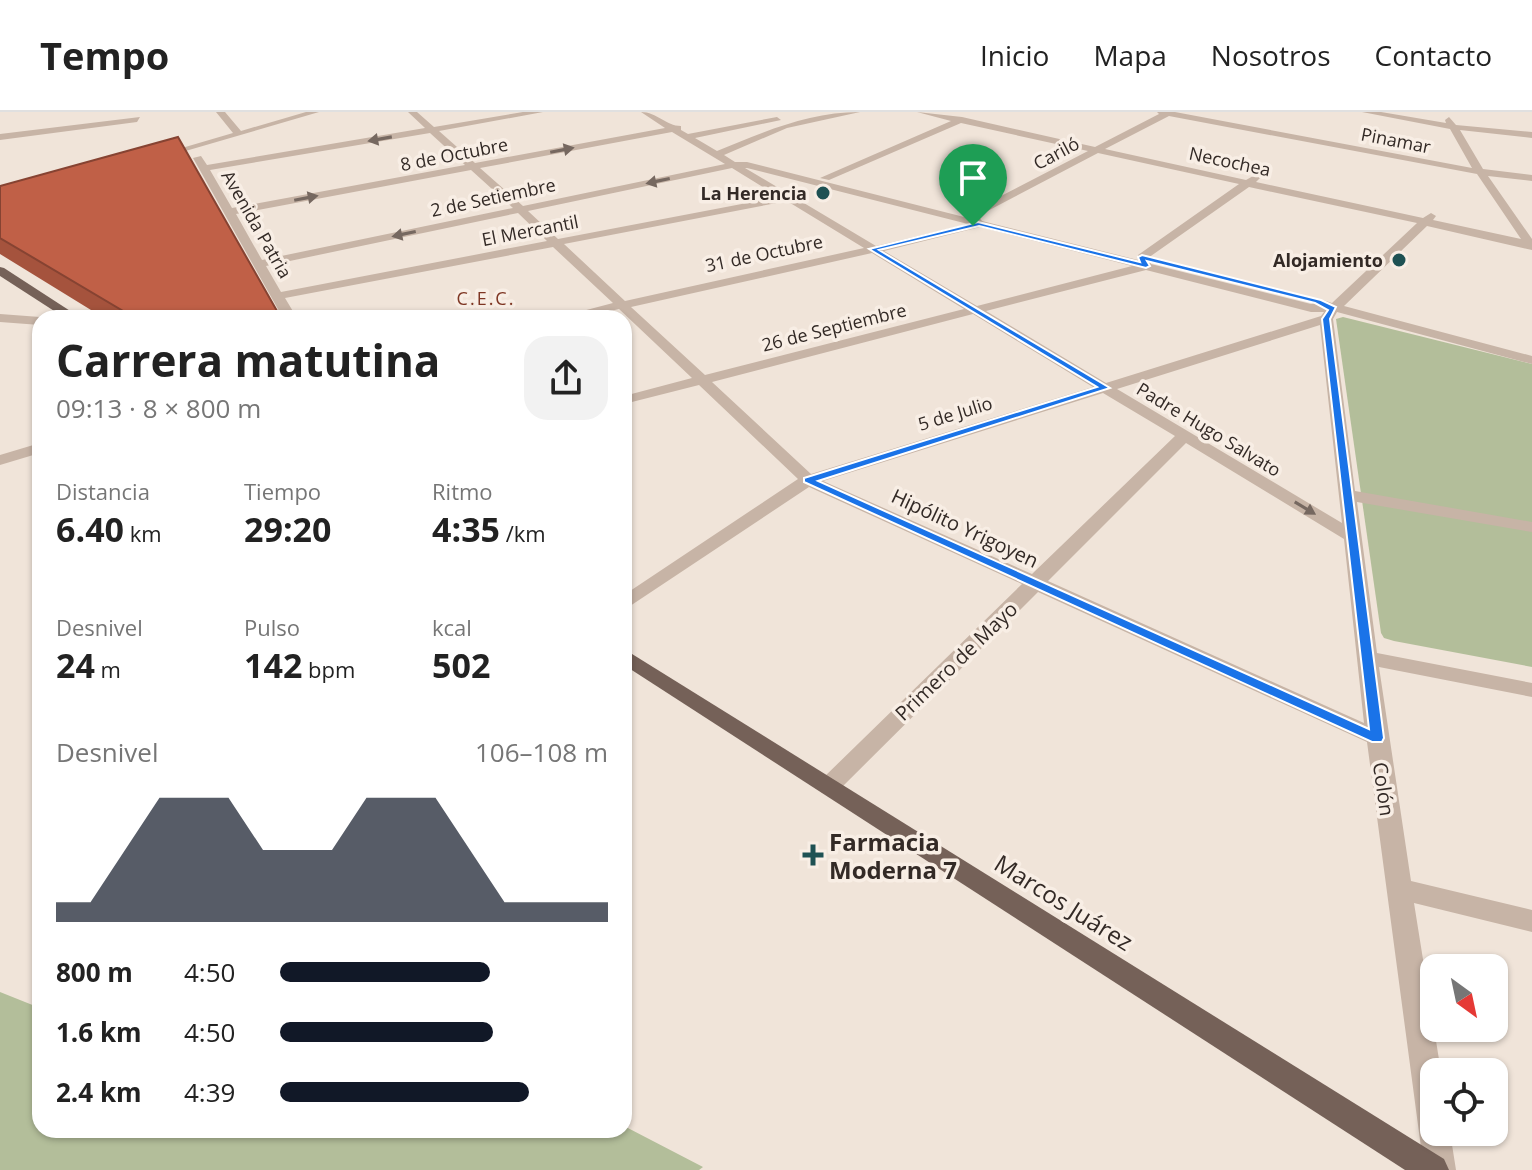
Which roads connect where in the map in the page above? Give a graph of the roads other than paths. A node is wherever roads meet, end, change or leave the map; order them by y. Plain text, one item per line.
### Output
1 (220, 112) edge
2 (315, 112) edge
3 (412, 112) edge
4 (539, 112) edge
5 (645, 112) edge
6 (659, 112) edge
7 (820, 112) edge
8 (856, 112) edge
9 (921, 112) edge
10 (944, 112) edge
11 (1166, 112) edge
12 (1366, 112) edge
13 (1444, 112) edge
14 (137, 119) dead end
15 (962, 120) junction
16 (1454, 127) junction
17 (434, 130) junction
18 (681, 131) junction
19 (239, 134) junction
20 (698, 135) junction
21 (1532, 135) edge
22 (0, 137) edge
23 (193, 148) junction
24 (1100, 148) junction
25 (718, 154) junction
26 (148, 161) edge
27 (740, 162) junction
28 (473, 166) junction
29 (204, 168) junction
30 (1480, 172) junction
31 (825, 178) junction
32 (1532, 178) edge
33 (1251, 181) junction
34 (788, 198) junction
35 (521, 210) junction
36 (230, 212) junction
37 (1428, 219) junction
38 (974, 222) junction
39 (1530, 241) edge
40 (556, 243) junction
41 (872, 249) junction
42 (1144, 261) junction
43 (259, 264) junction
44 (0, 271) edge
45 (278, 296) junction
46 (623, 305) junction
47 (61, 310) edge
48 (286, 310) edge
49 (600, 310) edge
50 (628, 310) edge
51 (973, 310) junction
52 (632, 313) edge
53 (1330, 314) junction
54 (0, 318) edge
55 (32, 320) edge
56 (1532, 360) edge
57 (703, 379) junction
58 (1105, 388) junction
59 (632, 398) edge
60 (1185, 435) junction
61 (32, 450) edge
62 (0, 460) edge
63 (808, 480) junction
64 (1347, 495) junction
65 (1532, 527) edge
66 (1352, 536) junction
67 (1035, 584) junction
68 (632, 599) edge
69 (1368, 658) junction
70 (632, 661) edge
71 (1532, 690) edge
72 (1377, 738) junction
73 (829, 786) junction
74 (1399, 889) junction
75 (1532, 921) edge
76 (1424, 1058) edge
77 (1436, 1146) edge
78 (1433, 1170) edge
79 (1440, 1170) edge

1 - 19 street
2 - 19 street
3 - 17 street, Hipólito Yrigoyen
4 - 17 street
5 - 18 street
6 - 18 street
7 - 20 street
8 - 25 street
9 - 15 street, Necochea
10 - 24 street, Necochea
11 - 24 street, Cariló
11 - 30 street, Pinamar
12 - 16 street
13 - 16 street
14 - 22 street
15 - 24 street, Necochea
15 - 31 street
16 - 21 street
16 - 30 street
17 - 28 street, Hipólito Yrigoyen
17 -> 29 street
18 - 20 street
18 - 25 street
28 -> 18 street, 8 de Octubre
19 - 23 street
20 - 25 street
23 - 26 street
23 - 29 street, Avenida Patria
24 - 33 street, Necochea
24 - 38 street, Cariló
25 - 27 street
27 - 31 street
27 - 34 street, Padre Hugo Salvato
27 -> 35 street, 2 de Setiembre
27 - 38 street
28 - 35 street, Hipólito Yrigoyen
36 -> 28 street, 8 de Octubre
29 - 36 street, Avenida Patria
30 - 32 street, Pinamar
30 - 39 street
31 - 38 street
33 - 37 street, Necochea
33 - 42 street
34 - 40 street, El Mercantil
34 - 41 street, Padre Hugo Salvato
35 - 40 street, Hipólito Yrigoyen
35 -> 43 street, 2 de Setiembre
36 - 43 street, Avenida Patria
37 - 39 street, Necochea
37 - 53 street
38 - 41 street, 31 de Octubre
38 - 42 street
40 - 45 street, El Mercantil
40 - 46 street, Hipólito Yrigoyen
41 - 46 street, 31 de Octubre
41 - 51 street, Padre Hugo Salvato
42 - 51 street, 26 de Septiembre
42 - 53 street
43 - 45 street, Avenida Patria
44 - 47 main road
45 - 48 street, Avenida Patria
46 - 49 street, 31 de Octubre
46 - 50 street, Hipólito Yrigoyen
51 - 57 street, 26 de Septiembre
51 - 58 street, Padre Hugo Salvato
52 - 57 street, Hipólito Yrigoyen
53 - 56 street
53 - 58 street, 5 de Julio
53 - 64 street, Colón
54 - 55 street
57 - 59 street, 26 de Septiembre
57 - 63 street, Hipólito Yrigoyen
58 - 60 street, Padre Hugo Salvato
58 - 63 street, 5 de Julio
60 -> 66 street, Padre Hugo Salvato
60 - 67 street, Primero de Mayo
61 - 62 street
63 - 67 street, Hipólito Yrigoyen
63 - 68 street, 5 de Julio
64 - 65 street
64 - 66 street, Colón
66 - 69 street, Colón
67 - 72 street, Hipólito Yrigoyen
67 - 73 street, Primero de Mayo
69 - 71 street
69 - 72 street, Colón
70 - 73 main road, Marcos Juárez
72 - 74 street, Colón
73 - 78 main road, Marcos Juárez
74 - 75 street
74 - 76 street, Colón
77 - 79 street, Colón

